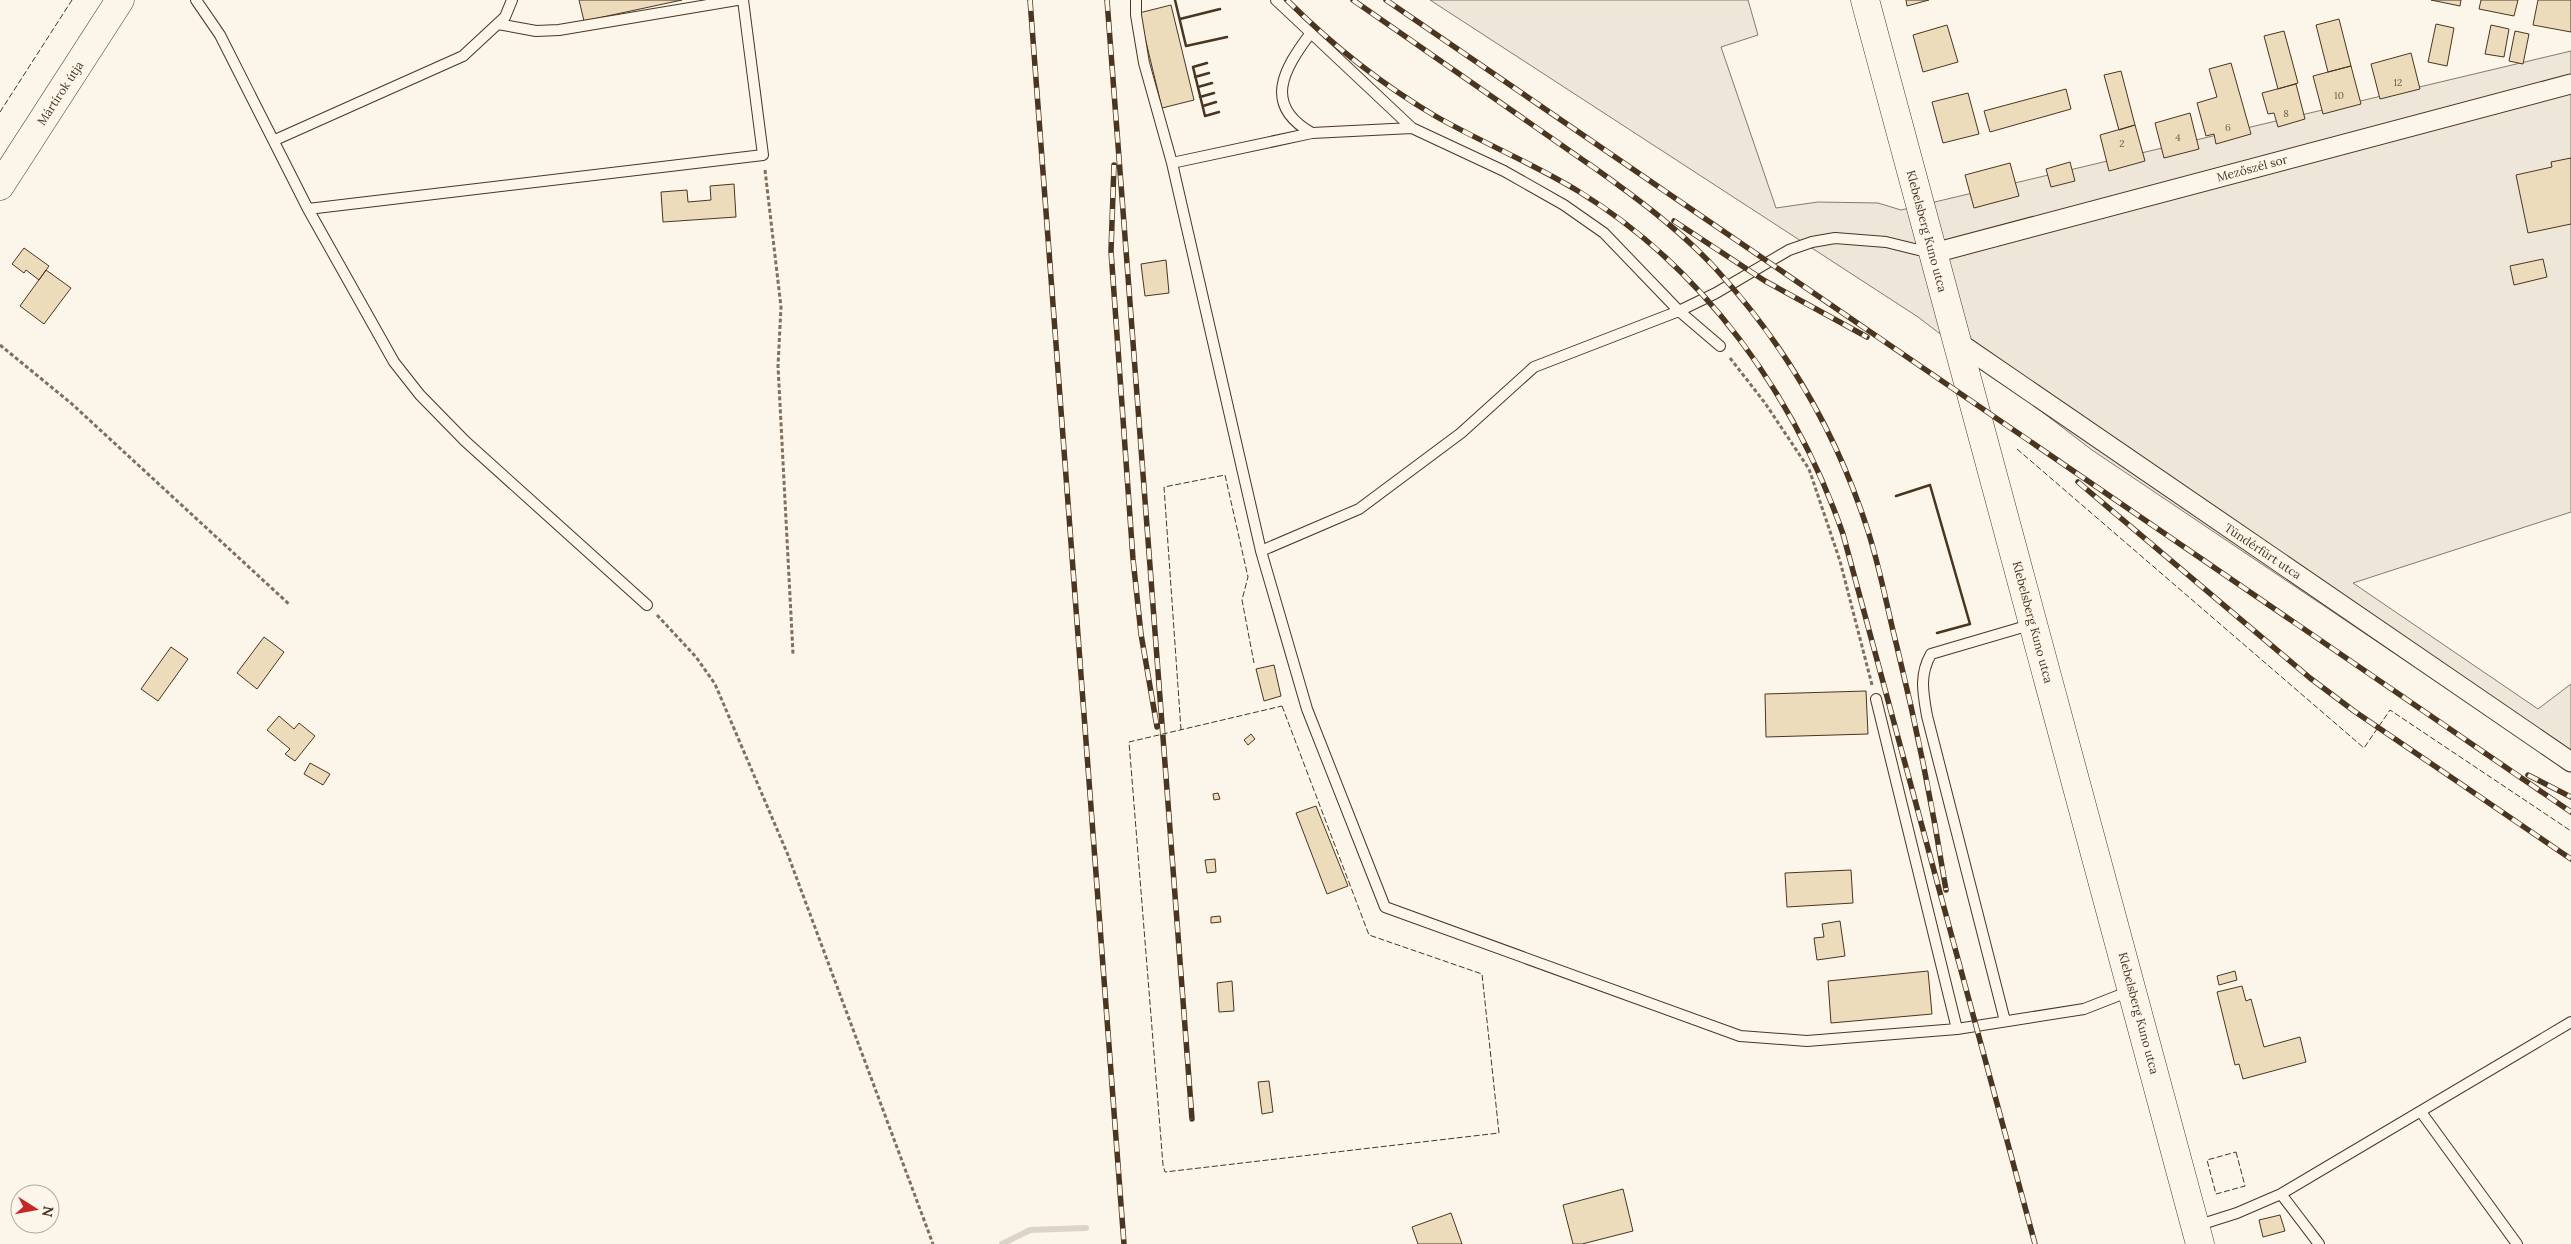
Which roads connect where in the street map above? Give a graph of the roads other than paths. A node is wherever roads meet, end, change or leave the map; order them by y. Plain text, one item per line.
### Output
1 (120, 0) edge
2 (512, 0) edge
3 (737, 0) edge
4 (743, 0) edge
5 (1136, 0) edge
6 (1276, 0) edge
7 (1865, 0) edge
8 (200, 2) edge
9 (498, 24) junction
10 (1310, 34) junction
11 (2571, 84) edge
12 (1412, 128) junction
13 (1312, 133) junction
14 (275, 140) junction
15 (1172, 163) junction
16 (0, 186) edge
17 (308, 209) junction
18 (1934, 253) junction
19 (1679, 311) junction
20 (1955, 340) junction
21 (1720, 346) road end
22 (1261, 551) junction
23 (647, 605) road end
24 (2034, 624) junction
25 (1876, 699) road end
26 (2571, 762) edge
27 (2133, 990) junction
28 (2005, 1021) junction
29 (2571, 1022) edge
30 (1956, 1028) junction
31 (2421, 1112) junction
32 (2281, 1194) junction
33 (2198, 1235) edge
34 (2320, 1244) edge
35 (2517, 1244) edge

1 - 16 street, Mártírok útja
2 - 9 lane
3 - 9 lane
4 - 17 lane
5 - 15 lane
6 - 10 lane
7 - 18 street, Klebelsberg Kuno utca
8 - 14 lane
9 - 14 lane
10 - 12 lane
10 - 13 lane
11 - 18 street, Mezőszél sor
12 - 13 lane
12 - 19 lane
13 - 15 lane
14 - 17 lane
15 - 22 lane
17 - 23 lane
18 - 19 lane
18 - 20 street, Klebelsberg Kuno utca
19 - 21 lane
19 - 22 lane
20 - 24 street, Klebelsberg Kuno utca
20 - 26 street, Tündérfürt utca
22 - 30 lane
24 - 27 street, Klebelsberg Kuno utca
24 - 28 lane
25 - 30 lane
27 - 28 lane
27 - 33 street, Klebelsberg Kuno utca
28 - 30 lane
29 - 31 lane
31 - 32 lane
31 - 35 lane
32 - 33 lane
32 - 34 lane

